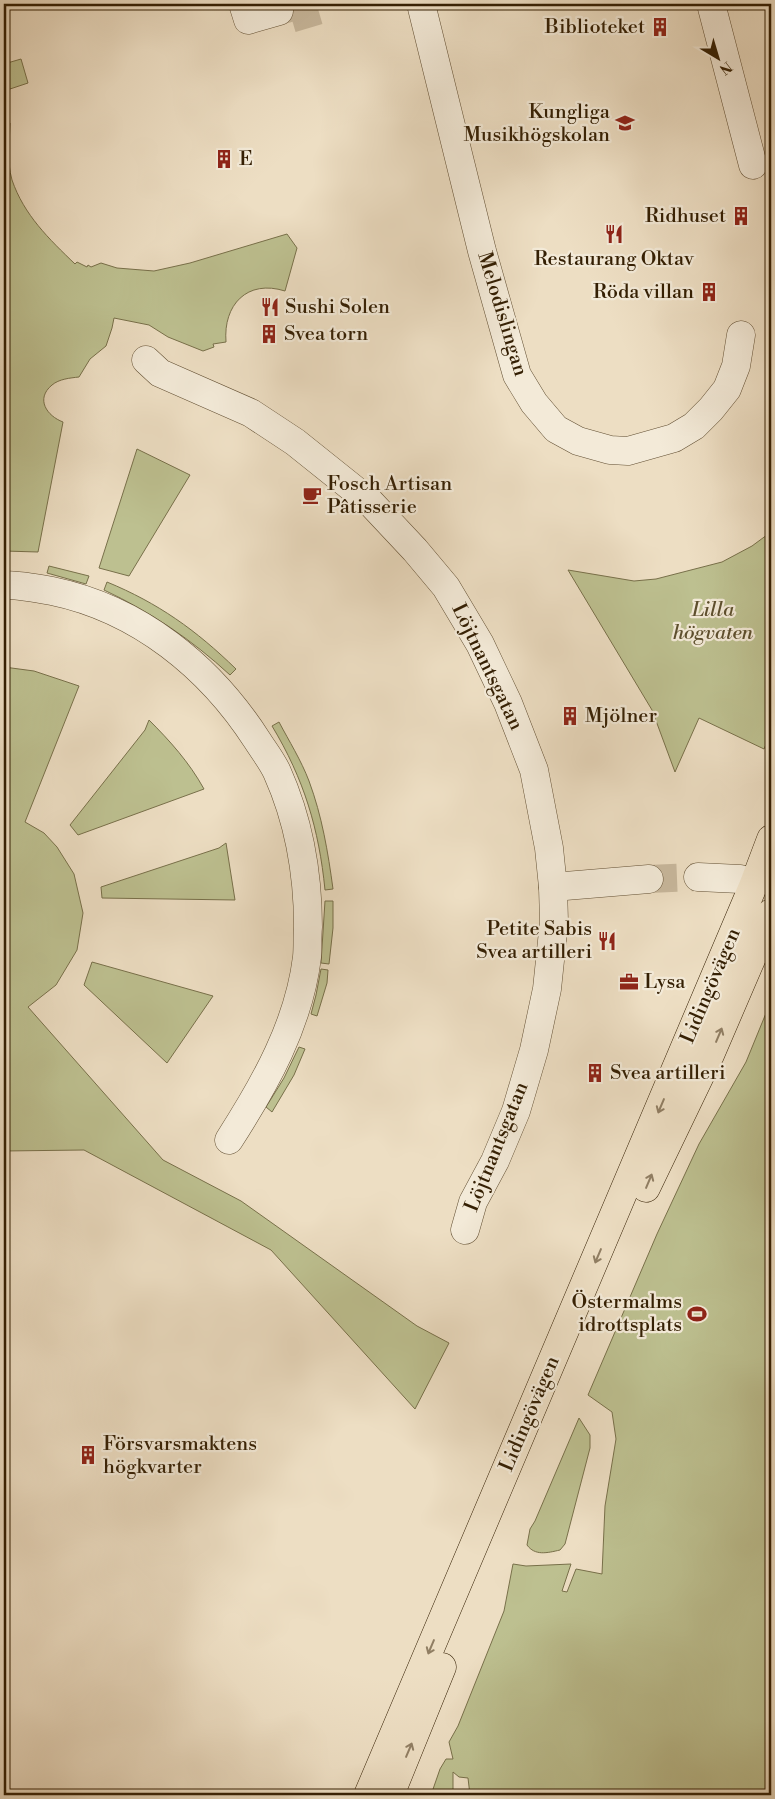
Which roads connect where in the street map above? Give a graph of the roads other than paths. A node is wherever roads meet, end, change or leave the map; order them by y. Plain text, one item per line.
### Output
1 (421, 4) edge
2 (711, 4) edge
3 (279, 11) tunnel mouth
4 (245, 12) edge
5 (753, 165) dead end
6 (740, 335) dead end
7 (146, 360) dead end
8 (4, 585) edge
9 (771, 839) edge
10 (698, 877) tunnel mouth
11 (649, 878) tunnel mouth
12 (763, 886) edge
13 (553, 887) junction
14 (771, 913) edge
15 (229, 1140) dead end
16 (465, 1230) dead end
17 (368, 1795) edge
18 (390, 1795) edge

1 - 6 street, Melodislingan
2 - 5 street
3 - 4 street
7 - 13 street, Löjtnantsgatan
8 - 15 street
9 - 12 main road, Lidingövägen
10 - 12 street
11 - 13 street
12 -> 17 main road, Lidingövägen
13 - 16 street, Löjtnantsgatan
18 -> 14 main road, Lidingövägen

